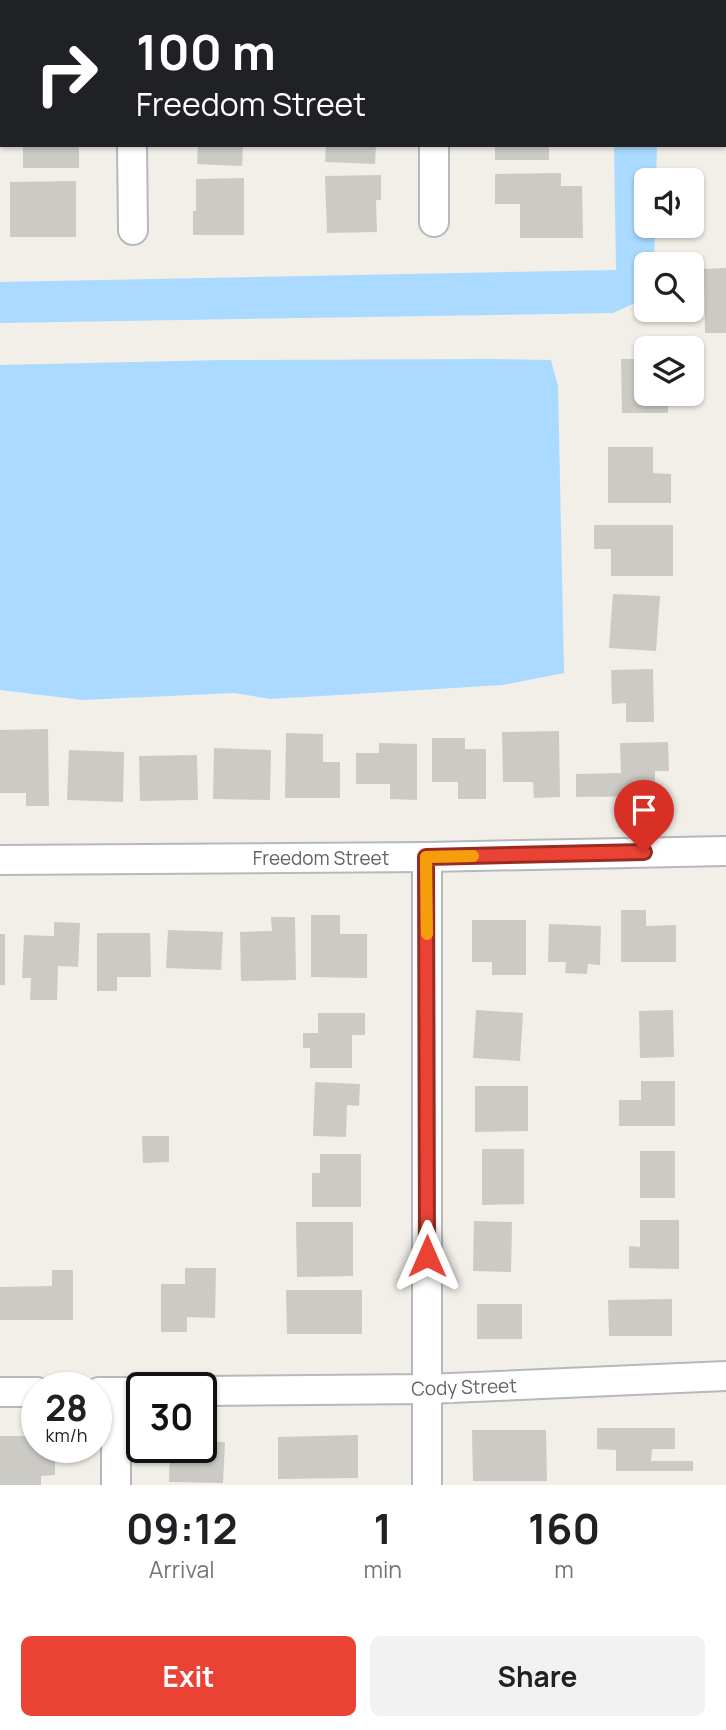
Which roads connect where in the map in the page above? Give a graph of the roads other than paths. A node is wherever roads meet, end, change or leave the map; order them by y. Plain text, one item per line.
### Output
1 (132, 147) edge
2 (434, 147) edge
3 (434, 222) dead end
4 (133, 230) dead end
5 (726, 851) edge
6 (426, 857) junction
7 (0, 860) edge
8 (726, 1377) edge
9 (427, 1389) junction
10 (217, 1391) edge
11 (0, 1392) edge
12 (21, 1392) edge
13 (118, 1392) edge
14 (116, 1485) edge
15 (427, 1485) edge

1 - 4 street
2 - 3 street
5 - 6 street, Freedom Street
6 - 7 street, Freedom Street
6 - 9 street
8 - 9 street, Cody Street
9 - 10 street, Cody Street
9 - 15 street
11 - 12 street
13 - 14 street

